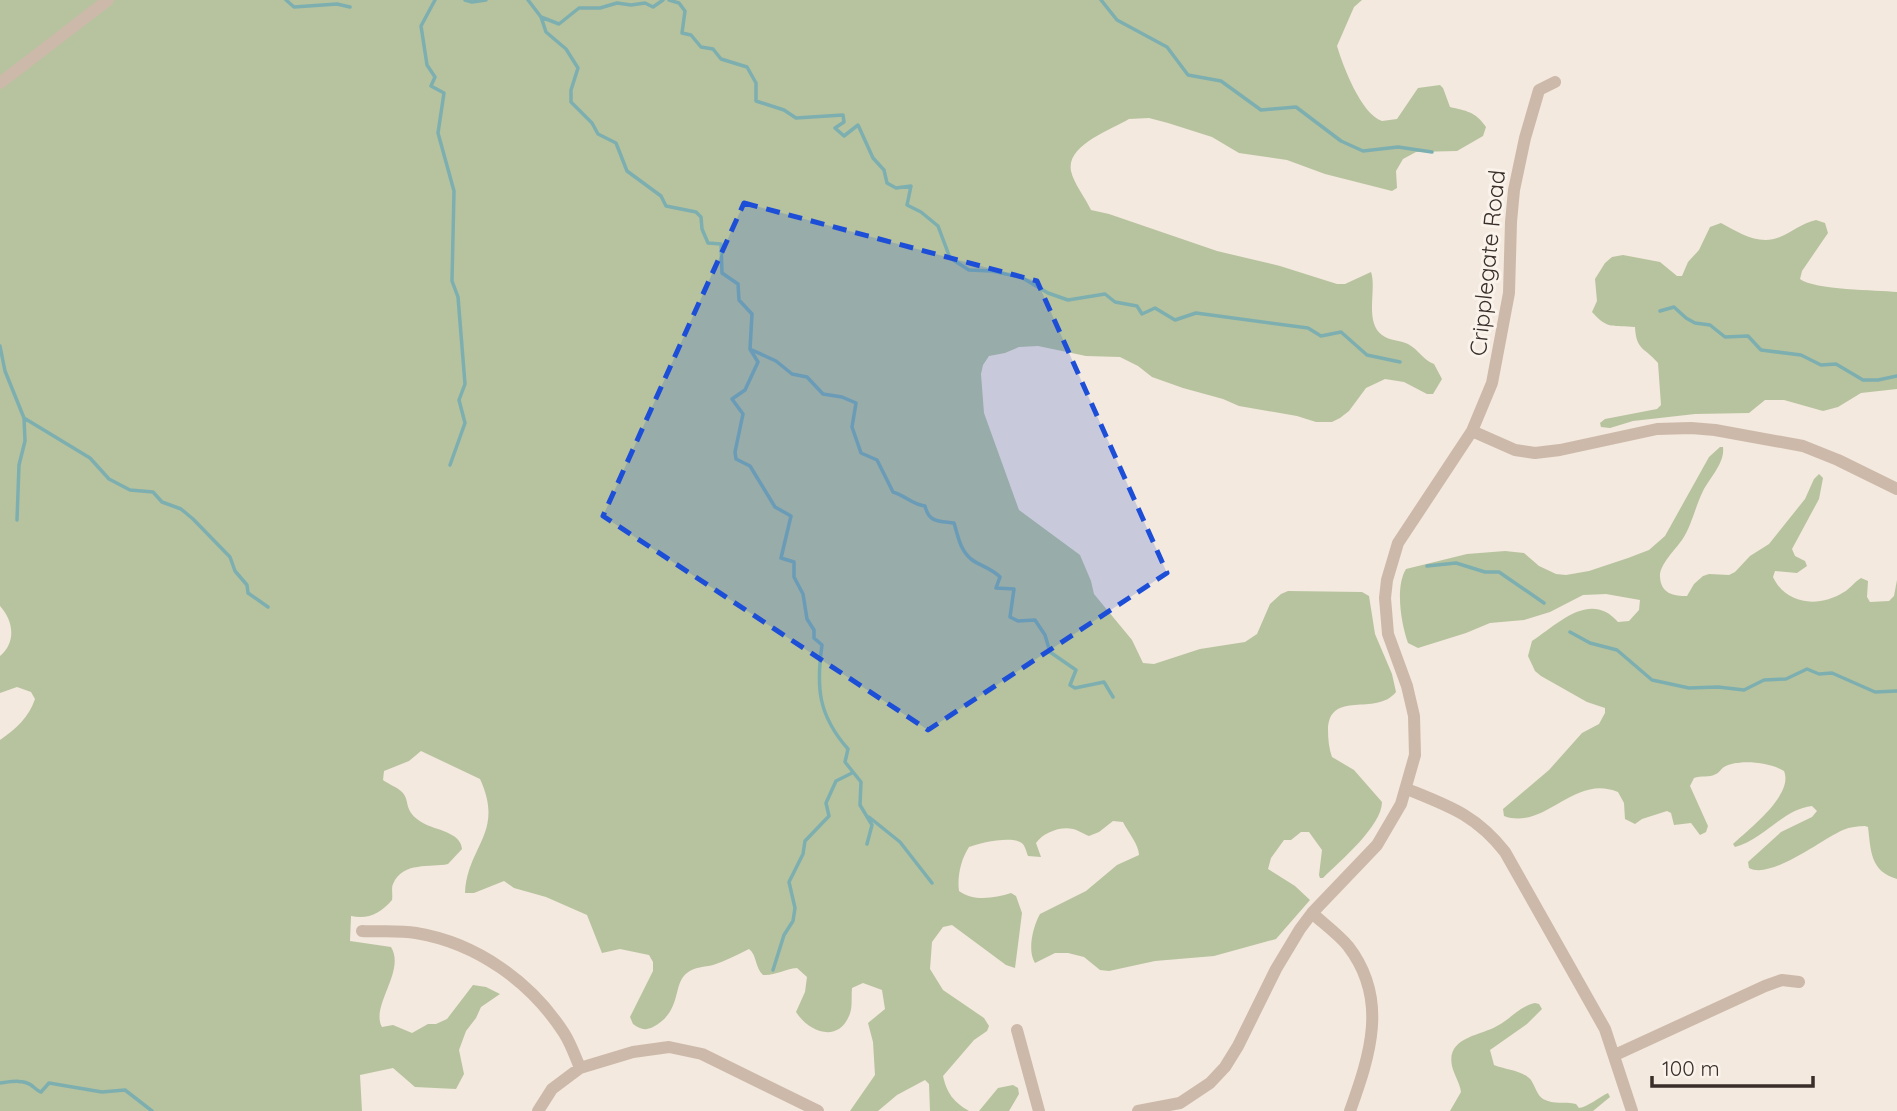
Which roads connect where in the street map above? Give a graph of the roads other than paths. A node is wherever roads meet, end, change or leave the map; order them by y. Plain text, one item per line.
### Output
1 (108, 0) edge
2 (1555, 82) dead end
3 (0, 83) edge
4 (1472, 430) junction
5 (1897, 489) edge
6 (1407, 789) junction
7 (1312, 914) junction
8 (362, 931) dead end
9 (1799, 982) dead end
10 (1017, 1030) dead end
11 (1615, 1055) junction
12 (580, 1068) junction
13 (538, 1111) edge
14 (818, 1111) edge
15 (1039, 1111) edge
16 (1138, 1111) edge
17 (1350, 1111) edge
18 (1632, 1111) edge

1 - 3 street
2 - 4 street, Cripplegate Road
4 - 5 street
4 - 6 street, Cripplegate Road
6 - 7 street, Cripplegate Road
6 - 11 street
7 - 16 street, Cripplegate Road
7 - 17 street
8 - 12 street
9 - 11 street
10 - 15 street
11 - 18 street
12 - 13 street
12 - 14 street

